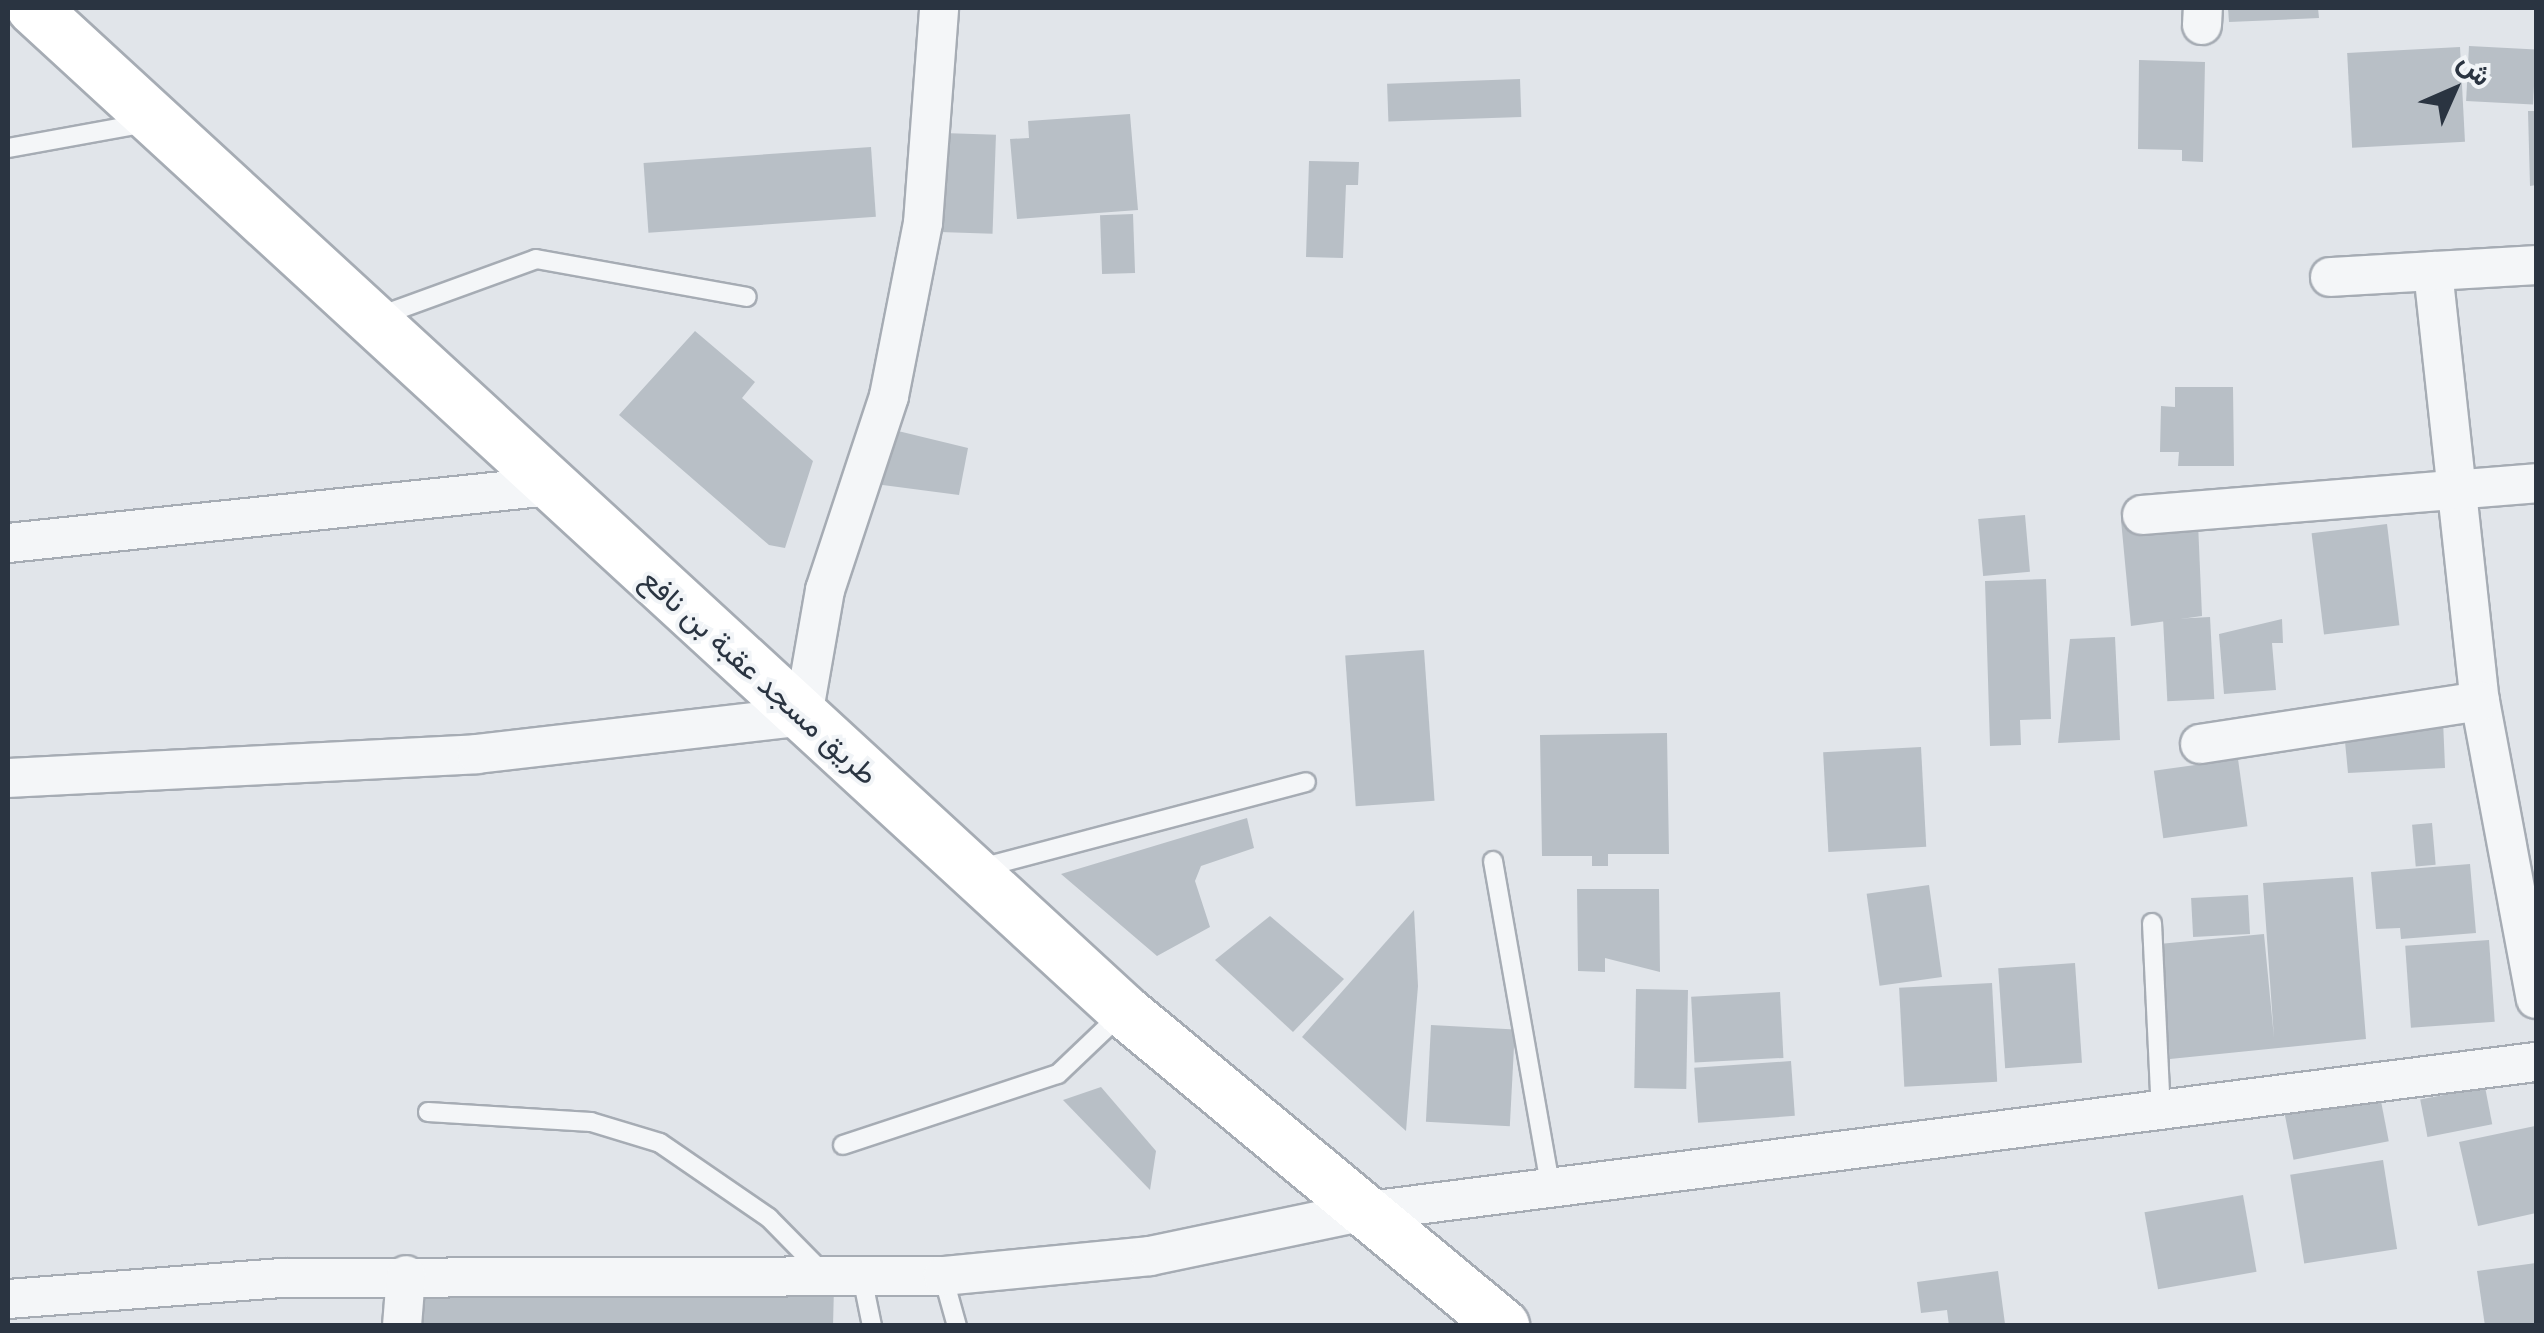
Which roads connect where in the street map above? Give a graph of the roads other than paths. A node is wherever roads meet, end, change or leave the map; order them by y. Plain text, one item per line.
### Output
1 (33, 8) edge
2 (938, 8) edge
3 (157, 121) junction
4 (8, 148) edge
5 (2536, 265) edge
6 (2433, 271) junction
7 (2330, 277) dead end
8 (747, 297) dead end
9 (372, 319) junction
10 (2536, 483) edge
11 (550, 486) junction
12 (2456, 494) junction
13 (2142, 515) dead end
14 (8, 543) edge
15 (2480, 701) junction
16 (803, 716) junction
17 (2200, 744) dead end
18 (8, 778) edge
19 (1306, 782) dead end
20 (1493, 861) dead end
21 (971, 870) junction
22 (2152, 922) dead end
23 (2536, 999) edge
24 (1124, 1011) junction
25 (2536, 1062) edge
26 (2161, 1111) junction
27 (428, 1112) dead end
28 (843, 1145) dead end
29 (1551, 1189) junction
30 (1361, 1212) junction
31 (406, 1275) junction
32 (943, 1276) junction
33 (846, 1281) junction
34 (8, 1298) edge
35 (402, 1326) edge
36 (872, 1326) edge
37 (957, 1326) edge
38 (1504, 1326) edge

1 - 3 street, طريق مسجد عقبة بن نافع
2 - 16 street
3 - 4 lane
3 - 9 street, طريق مسجد عقبة بن نافع
5 - 6 street
6 - 7 street
6 - 12 street
8 - 9 lane
9 - 11 street, طريق مسجد عقبة بن نافع
10 - 12 street
11 - 14 street
11 - 16 street, طريق مسجد عقبة بن نافع
12 - 13 street
12 - 15 street
15 - 17 street
15 - 23 street
16 - 18 street
16 - 21 street, طريق مسجد عقبة بن نافع
19 - 21 lane
20 - 29 lane
21 - 24 street, طريق مسجد عقبة بن نافع
22 - 26 lane
24 - 28 lane
24 - 30 street, طريق مسجد عقبة بن نافع
25 - 26 street
26 - 29 street
27 - 33 lane
29 - 30 street
30 - 32 street
30 - 38 street, طريق مسجد عقبة بن نافع
31 - 33 street
31 - 34 street
31 - 35 street
32 - 33 street
32 - 37 lane
33 - 36 lane

